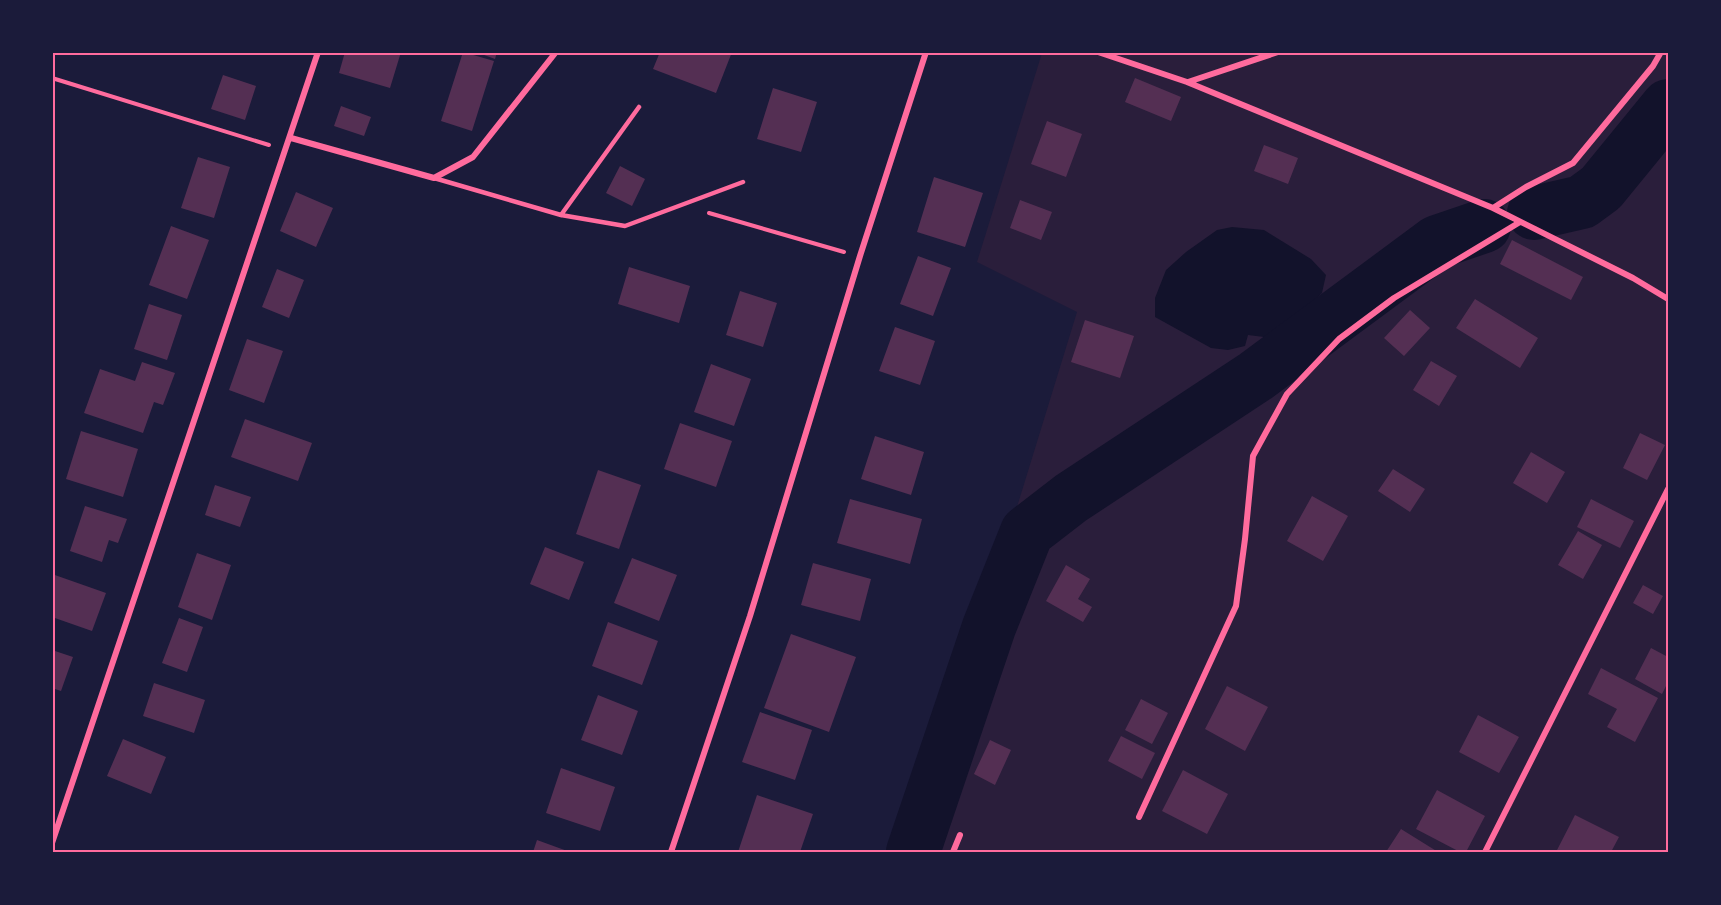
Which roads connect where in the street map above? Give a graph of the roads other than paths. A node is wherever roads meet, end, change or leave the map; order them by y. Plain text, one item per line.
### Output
1 (318, 52) edge
2 (556, 52) edge
3 (926, 52) edge
4 (1098, 52) edge
5 (1278, 52) edge
6 (1661, 52) edge
7 (1187, 82) junction
8 (639, 107) dead end
9 (291, 138) junction
10 (434, 178) junction
11 (743, 182) dead end
12 (1493, 208) junction
13 (561, 215) junction
14 (1520, 222) junction
15 (1668, 299) edge
16 (1668, 489) edge
17 (1139, 816) dead end
18 (960, 835) dead end
19 (53, 843) edge
20 (671, 852) edge
21 (953, 852) edge
22 (1485, 852) edge

1 - 9 street
2 - 10 street
3 - 20 street
4 - 7 street
5 - 7 street
6 - 12 street
7 - 12 street
8 - 13 lane
9 - 10 street
9 - 19 street
10 - 13 lane
11 - 13 lane
12 - 14 street
14 - 15 street
14 - 17 street
16 - 22 street
18 - 21 street

